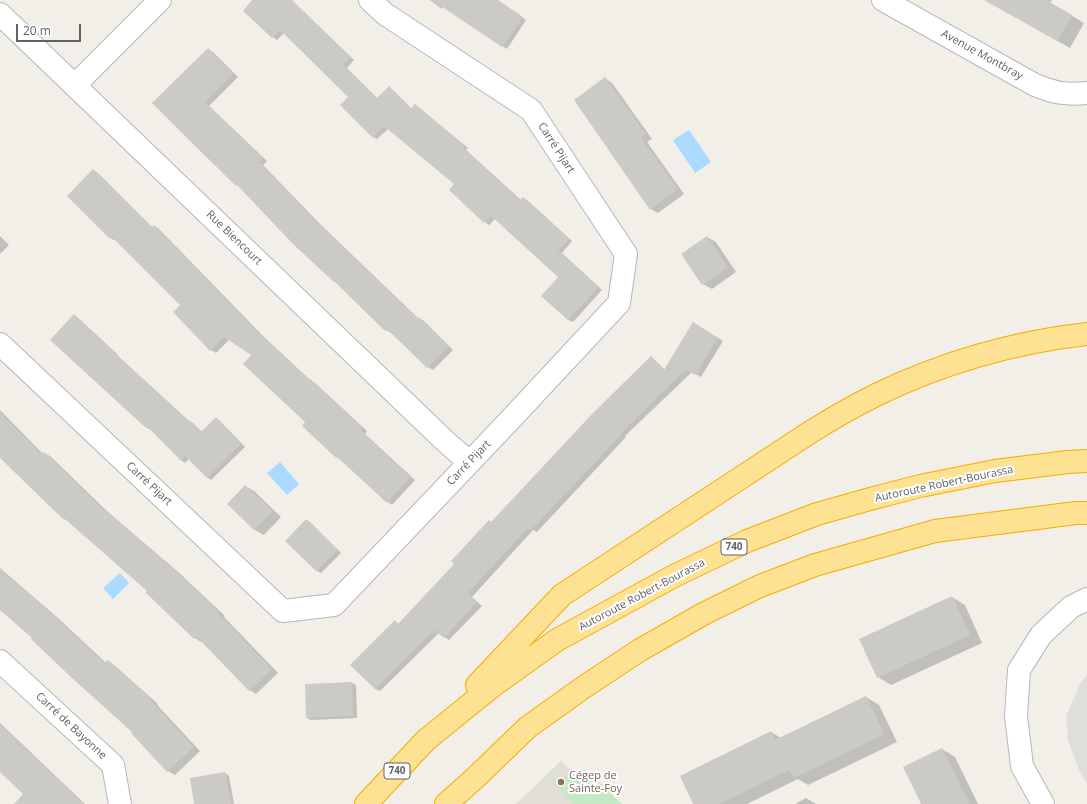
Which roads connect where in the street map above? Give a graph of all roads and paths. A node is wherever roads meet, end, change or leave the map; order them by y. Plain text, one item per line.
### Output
1 (160, 0) edge
2 (370, 0) edge
3 (883, 0) edge
4 (0, 14) edge
5 (74, 85) junction
6 (1087, 93) edge
7 (1087, 319) edge
8 (1087, 334) edge
9 (0, 344) edge
10 (976, 357) junction
11 (1087, 461) edge
12 (469, 462) junction
13 (1087, 513) edge
14 (1087, 599) edge
15 (0, 661) edge
16 (426, 740) junction
17 (120, 804) edge
18 (366, 804) edge
19 (446, 804) edge
20 (1043, 804) edge

1 - 5 street
2 - 12 street, Carré Pijart
3 - 6 street, Avenue Montbray
4 - 5 street, Rue Biencourt
5 - 12 street, Rue Biencourt
7 - 10 highway
8 - 10 highway
9 - 12 street, Carré Pijart
10 - 16 highway
11 - 16 highway, Autoroute Robert-Bourassa / 740
13 - 19 highway
14 - 20 street
15 - 17 street, Carré de Bayonne
16 - 18 highway, Autoroute Robert-Bourassa / 740

